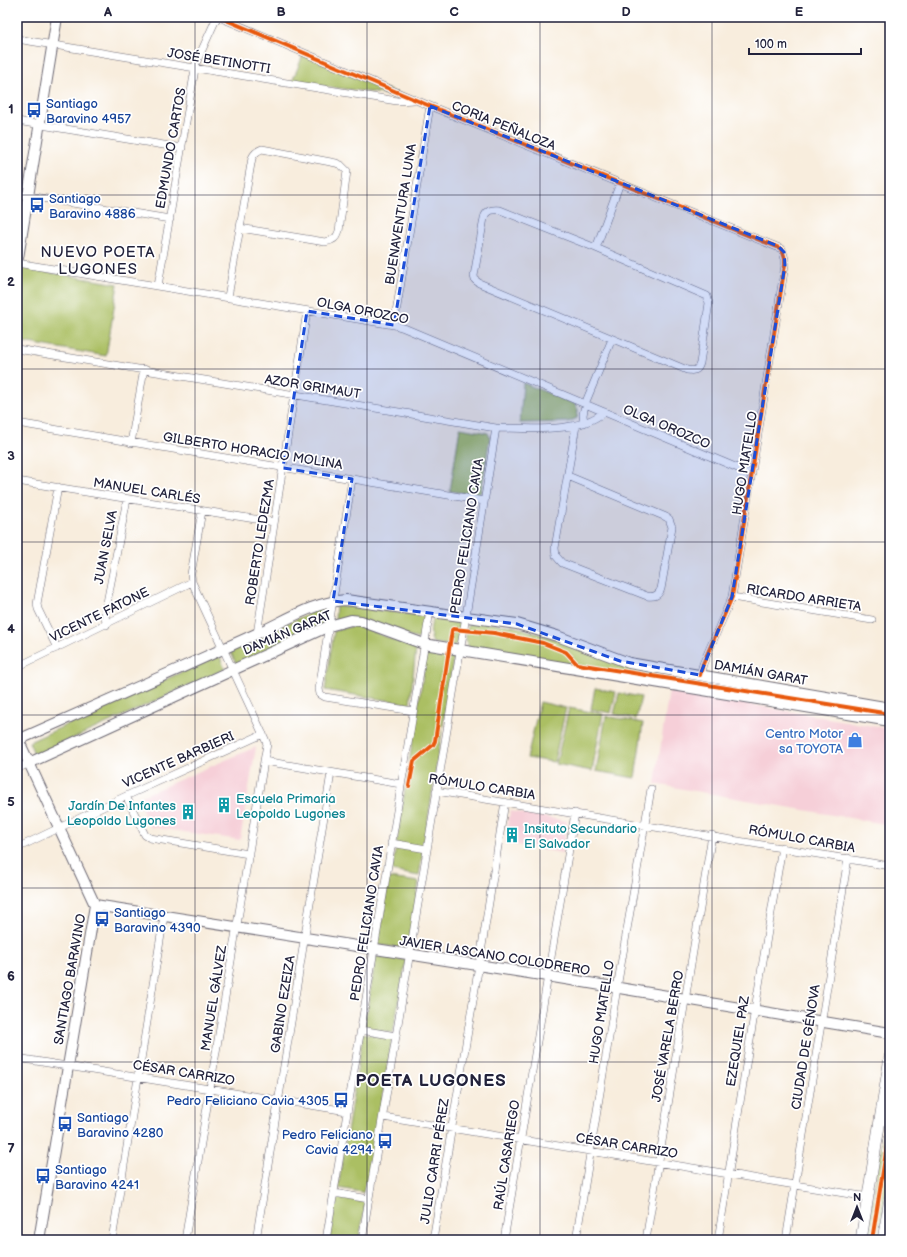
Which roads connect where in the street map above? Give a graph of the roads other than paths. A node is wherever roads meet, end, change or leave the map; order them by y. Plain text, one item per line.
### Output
1 (56, 17) edge
2 (218, 17) edge
3 (17, 39) edge
4 (52, 44) junction
5 (195, 69) junction
6 (417, 100) junction
7 (430, 106) junction
8 (17, 121) edge
9 (40, 124) junction
10 (182, 148) junction
11 (620, 183) junction
12 (17, 194) edge
13 (28, 196) junction
14 (170, 219) junction
15 (240, 228) junction
16 (596, 248) junction
17 (782, 249) joint
18 (17, 263) edge
19 (158, 286) junction
20 (228, 297) junction
21 (307, 311) junction
22 (394, 325) junction
23 (612, 339) junction
24 (17, 349) edge
25 (144, 370) junction
26 (294, 394) junction
27 (585, 404) junction
28 (604, 412) junction
29 (17, 423) edge
30 (584, 423) junction
31 (576, 426) junction
32 (496, 428) junction
33 (131, 443) junction
34 (282, 468) junction
35 (752, 474) junction
36 (568, 476) junction
37 (352, 479) junction
38 (17, 481) edge
39 (58, 487) junction
40 (127, 499) junction
41 (484, 501) junction
42 (202, 511) junction
43 (274, 522) junction
44 (192, 582) junction
45 (732, 597) junction
46 (333, 601) junction
47 (430, 611) junction
48 (466, 616) junction
49 (872, 620) dead end
50 (106, 625) junction
51 (329, 626) junction
52 (257, 634) junction
53 (424, 644) junction
54 (57, 648) junction
55 (223, 648) junction
56 (460, 650) junction
57 (17, 667) edge
58 (233, 670) junction
59 (666, 670) junction
60 (700, 675) junction
61 (664, 684) junction
62 (890, 708) edge
63 (413, 711) junction
64 (890, 721) edge
65 (263, 734) junction
66 (17, 740) edge
67 (264, 761) junction
68 (29, 763) junction
69 (17, 769) edge
70 (331, 773) junction
71 (401, 784) junction
72 (651, 789) dead end
73 (436, 791) junction
74 (126, 796) junction
75 (505, 802) junction
76 (575, 813) junction
77 (645, 824) junction
78 (59, 828) junction
79 (712, 835) junction
80 (391, 843) junction
81 (782, 847) junction
82 (17, 848) edge
83 (427, 849) junction
84 (249, 854) junction
85 (848, 858) junction
86 (890, 866) edge
87 (95, 905) junction
88 (164, 916) junction
89 (236, 928) junction
90 (304, 938) junction
91 (374, 949) junction
92 (409, 955) junction
93 (479, 965) junction
94 (547, 976) junction
95 (617, 988) junction
96 (685, 999) junction
97 (754, 1011) junction
98 (822, 1021) junction
99 (360, 1030) junction
100 (890, 1033) edge
101 (396, 1036) junction
102 (890, 1057) edge
103 (17, 1058) edge
104 (68, 1066) junction
105 (138, 1077) junction
106 (210, 1088) junction
107 (278, 1100) junction
108 (347, 1111) junction
109 (383, 1117) junction
110 (451, 1128) junction
111 (520, 1140) junction
112 (590, 1151) junction
113 (658, 1163) junction
114 (728, 1174) junction
115 (794, 1185) junction
116 (334, 1193) junction
117 (868, 1197) junction
118 (369, 1199) junction
119 (890, 1199) edge
120 (39, 1240) edge
121 (112, 1240) edge
122 (185, 1240) edge
123 (256, 1240) edge
124 (326, 1240) edge
125 (362, 1240) edge
126 (433, 1240) edge
127 (504, 1240) edge
128 (576, 1240) edge
129 (646, 1240) edge
130 (718, 1240) edge
131 (786, 1240) edge
132 (861, 1240) edge
133 (883, 1240) edge

1 - 4 main road
2 - 5 street, EDMUNDO CARTOS
2 - 6 street, CORIA PEÑALOZA
3 - 4 street, JOSÉ BETINOTTI
4 - 5 street, JOSÉ BETINOTTI
4 - 9 main road
5 - 6 street, JOSÉ BETINOTTI
5 - 10 street, EDMUNDO CARTOS
6 - 7 street, CORIA PEÑALOZA
7 - 11 street, CORIA PEÑALOZA
7 - 22 street, BUENAVENTURA LUNA
8 - 9 street
9 - 10 street
9 - 13 main road
10 - 14 street, EDMUNDO CARTOS
11 - 16 street
11 - 17 street, CORIA PEÑALOZA
12 - 13 street
13 - 14 street
13 - 18 main road
14 - 19 street, EDMUNDO CARTOS
15 - 15 street
15 - 20 street
16 - 23 street
16 - 23 street
17 - 35 street, HUGO MIATELLO
18 - 19 street, OLGA OROZCO
19 - 20 street, OLGA OROZCO
20 - 21 street, OLGA OROZCO
21 - 22 street, OLGA OROZCO
21 - 26 street, ROBERTO LEDEZMA
22 - 27 street, OLGA OROZCO
23 - 27 street
24 - 25 street, AZOR GRIMAUT
25 - 26 street, AZOR GRIMAUT
25 - 33 street
26 - 32 street, AZOR GRIMAUT
26 - 34 street, ROBERTO LEDEZMA
27 - 28 street, OLGA OROZCO
27 - 30 street
28 - 30 street, AZOR GRIMAUT
28 - 35 street, OLGA OROZCO
29 - 33 street, GILBERTO HORACIO MOLINA
30 - 31 street, AZOR GRIMAUT
31 - 32 street, AZOR GRIMAUT
31 - 36 street
32 - 41 street, PEDRO FELICIANO CAVIA
33 - 34 street, GILBERTO HORACIO MOLINA
34 - 37 street, GILBERTO HORACIO MOLINA
34 - 43 street, ROBERTO LEDEZMA
35 - 45 street, HUGO MIATELLO
36 - 36 street
37 - 41 street, GILBERTO HORACIO MOLINA
37 - 46 street
38 - 39 street, MANUEL CARLÉS
39 - 40 street, MANUEL CARLÉS
39 - 54 street
40 - 42 street, MANUEL CARLÉS
40 - 50 street, JUAN SELVA
41 - 48 street, PEDRO FELICIANO CAVIA
42 - 43 street, MANUEL CARLÉS
42 - 44 street
43 - 52 street, ROBERTO LEDEZMA
44 - 50 street, VICENTE FATONE
44 - 55 street
45 - 49 street, RICARDO ARRIETA
45 - 60 street, HUGO MIATELLO
46 - 47 main road, DAMIÁN GARAT
46 - 51 street
46 - 52 main road, DAMIÁN GARAT
47 - 48 main road, DAMIÁN GARAT
47 - 53 street, PEDRO FELICIANO CAVIA
48 - 56 street, PEDRO FELICIANO CAVIA
48 - 59 main road, DAMIÁN GARAT
50 - 54 street, VICENTE FATONE
51 - 53 main road, DAMIÁN GARAT
51 - 58 main road, DAMIÁN GARAT
51 - 63 street
52 - 55 main road, DAMIÁN GARAT
53 - 56 main road, DAMIÁN GARAT
53 - 63 street, PEDRO FELICIANO CAVIA
54 - 57 street, VICENTE FATONE
55 - 58 street
55 - 66 main road, DAMIÁN GARAT
56 - 61 main road, DAMIÁN GARAT
56 - 73 street, PEDRO FELICIANO CAVIA
58 - 65 street
58 - 68 main road, DAMIÁN GARAT
59 - 60 main road, DAMIÁN GARAT
59 - 61 street
60 - 62 main road, DAMIÁN GARAT
61 - 64 main road, DAMIÁN GARAT
63 - 71 street, PEDRO FELICIANO CAVIA
65 - 67 street
65 - 74 street, VICENTE BARBIERI
66 - 68 main road, SANTIAGO BARAVINO
67 - 70 street
67 - 84 street, MANUEL GÁLVEZ
68 - 69 street, DAMIÁN GARAT
68 - 78 main road, SANTIAGO BARAVINO
70 - 71 street
70 - 90 street, GABINO EZEIZA
71 - 80 street, PEDRO FELICIANO CAVIA
72 - 77 street, HUGO MIATELLO
73 - 75 street, RÓMULO CARBIA
73 - 83 street, PEDRO FELICIANO CAVIA
74 - 78 street, VICENTE BARBIERI
74 - 84 street
75 - 76 street, RÓMULO CARBIA
75 - 93 street, JULIO CARRI PÉREZ
76 - 77 street, RÓMULO CARBIA
76 - 94 street, RAÚL CASARIEGO
77 - 79 street, RÓMULO CARBIA
77 - 95 street, HUGO MIATELLO
78 - 82 street, VICENTE BARBIERI
78 - 87 main road, SANTIAGO BARAVINO
79 - 81 street, RÓMULO CARBIA
79 - 96 street, JOSÉ VARELA BERRO
80 - 83 street
80 - 91 street, PEDRO FELICIANO CAVIA
81 - 85 street, RÓMULO CARBIA
81 - 97 street, EZEQUIEL PAZ
83 - 92 street, PEDRO FELICIANO CAVIA
84 - 89 street, MANUEL GÁLVEZ
85 - 86 street, RÓMULO CARBIA
85 - 98 street, CIUDAD DE GÉNOVA
87 - 88 main road, JAVIER LASCANO COLODRERO
87 - 104 main road, SANTIAGO BARAVINO
88 - 89 main road, JAVIER LASCANO COLODRERO
88 - 105 street
89 - 90 main road, JAVIER LASCANO COLODRERO
89 - 106 street, MANUEL GÁLVEZ
90 - 91 main road, JAVIER LASCANO COLODRERO
90 - 107 street, GABINO EZEIZA
91 - 92 main road, JAVIER LASCANO COLODRERO
91 - 99 street, PEDRO FELICIANO CAVIA
92 - 93 main road, JAVIER LASCANO COLODRERO
92 - 101 street, PEDRO FELICIANO CAVIA
93 - 94 main road, JAVIER LASCANO COLODRERO
93 - 110 street, JULIO CARRI PÉREZ
94 - 95 main road, JAVIER LASCANO COLODRERO
94 - 111 street, RAÚL CASARIEGO
95 - 96 main road, JAVIER LASCANO COLODRERO
95 - 112 street, HUGO MIATELLO
96 - 97 main road, JAVIER LASCANO COLODRERO
96 - 113 street, JOSÉ VARELA BERRO
97 - 98 main road, JAVIER LASCANO COLODRERO
97 - 114 street, EZEQUIEL PAZ
98 - 100 main road, JAVIER LASCANO COLODRERO
98 - 115 street, CIUDAD DE GÉNOVA
99 - 101 street
99 - 108 street, PEDRO FELICIANO CAVIA
101 - 109 street, PEDRO FELICIANO CAVIA
102 - 117 main road
103 - 104 street, CÉSAR CARRIZO
104 - 105 street, CÉSAR CARRIZO
104 - 120 main road, SANTIAGO BARAVINO
105 - 106 street, CÉSAR CARRIZO
105 - 121 street
106 - 107 street, CÉSAR CARRIZO
106 - 122 street, MANUEL GÁLVEZ
107 - 108 street, CÉSAR CARRIZO
107 - 123 street, GABINO EZEIZA
108 - 116 street, PEDRO FELICIANO CAVIA
109 - 110 street, CÉSAR CARRIZO
109 - 118 street, PEDRO FELICIANO CAVIA
110 - 111 street, CÉSAR CARRIZO
110 - 126 street, JULIO CARRI PÉREZ
111 - 112 street, CÉSAR CARRIZO
111 - 127 street, RAÚL CASARIEGO
112 - 113 street, CÉSAR CARRIZO
112 - 128 street, HUGO MIATELLO
113 - 114 street, CÉSAR CARRIZO
113 - 129 street, JOSÉ VARELA BERRO
114 - 115 street, CÉSAR CARRIZO
114 - 130 street, EZEQUIEL PAZ
115 - 117 street, CÉSAR CARRIZO
115 - 131 street, CIUDAD DE GÉNOVA
116 - 118 street
116 - 124 street, PEDRO FELICIANO CAVIA
117 - 132 main road
118 - 125 street, PEDRO FELICIANO CAVIA
119 - 133 main road

